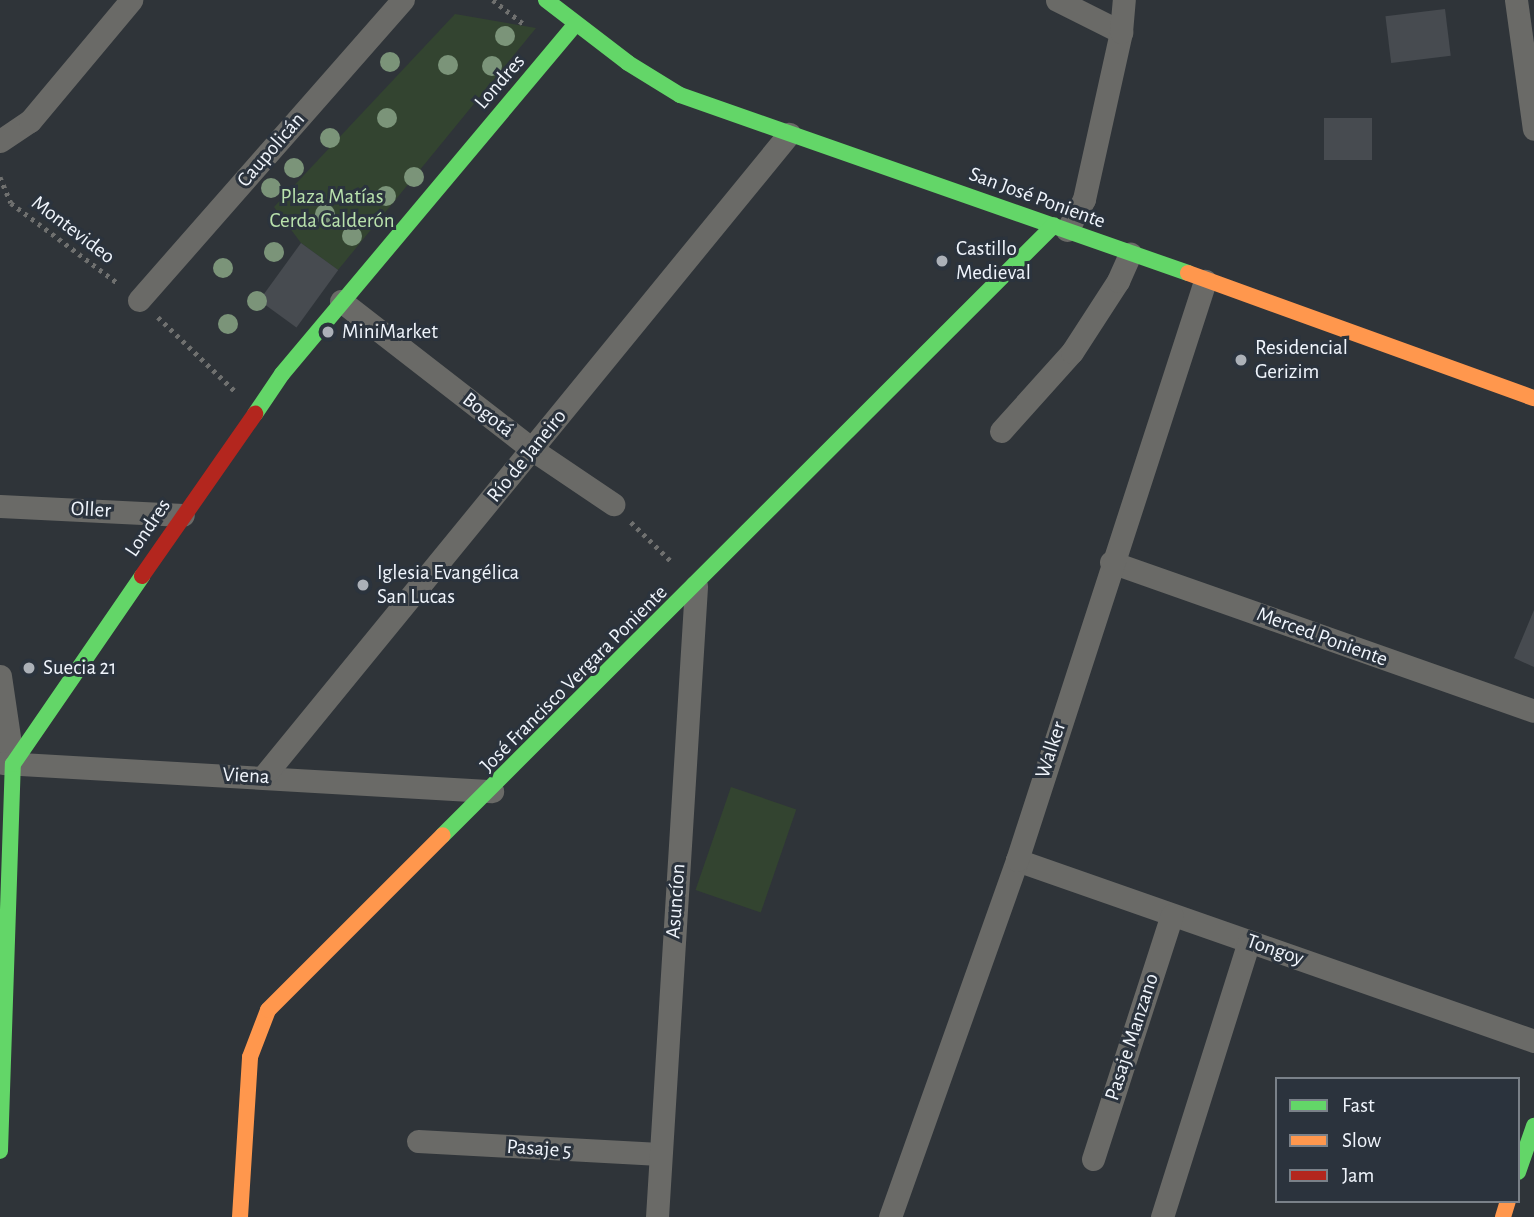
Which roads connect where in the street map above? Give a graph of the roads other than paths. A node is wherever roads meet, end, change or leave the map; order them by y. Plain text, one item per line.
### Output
1 (131, 0) edge
2 (403, 0) edge
3 (1057, 0) edge
4 (1124, 0) edge
5 (1516, 0) edge
6 (550, 4) edge
7 (575, 25) junction
8 (1121, 32) junction
9 (1534, 124) edge
10 (789, 134) junction
11 (0, 142) edge
12 (1060, 228) junction
13 (1130, 254) junction
14 (1205, 281) junction
15 (139, 300) road end
16 (341, 301) junction
17 (1534, 398) edge
18 (1001, 431) dead end
19 (533, 450) junction
20 (613, 504) road end
21 (0, 506) edge
22 (183, 515) junction
23 (1111, 562) junction
24 (696, 586) junction
25 (0, 676) edge
26 (1534, 711) edge
27 (6, 763) edge
28 (263, 777) junction
29 (492, 791) junction
30 (1017, 860) junction
31 (1172, 915) junction
32 (1249, 941) junction
33 (1534, 1041) edge
34 (1534, 1126) edge
35 (418, 1141) dead end
36 (0, 1142) edge
37 (0, 1151) edge
38 (660, 1154) junction
39 (1093, 1159) dead end
40 (1520, 1166) edge
41 (240, 1217) edge
42 (657, 1217) edge
43 (890, 1217) edge
44 (1162, 1217) edge

1 - 11 street
2 - 15 street, Caupolicán
3 - 8 street
4 - 8 street
5 - 9 street
6 - 7 street, San José Poniente
7 - 10 street, San José Poniente
7 - 16 street, Londres
8 - 12 street
10 - 12 street, San José Poniente
10 - 19 street, Río de Janeiro
12 - 13 street, San José Poniente
12 - 24 street, José Francisco Vergara Poniente
13 - 14 street, San José Poniente
13 - 18 street
14 - 17 street, San José Poniente
14 - 23 street, Walker
16 - 19 street, Bogotá
16 - 22 street, Londres
19 - 20 street, Bogotá
19 - 28 street, Río de Janeiro
21 - 22 street, Oller
22 - 27 street, Londres
23 - 26 street, Merced Poniente
23 - 30 street, Walker
24 - 29 street, José Francisco Vergara Poniente
24 - 38 street, Asuncíon
25 - 27 street
27 - 28 street, Viena
27 - 36 street
28 - 29 street, Viena
29 - 41 street, José Francisco Vergara Poniente
30 - 31 street, Tongoy
30 - 43 street, Walker
31 - 32 street, Tongoy
31 - 39 street, Pasaje Manzano
32 - 33 street, Tongoy
32 - 44 street
34 - 40 street
35 - 38 street, Pasaje 5
36 - 37 street
38 - 42 street, Asuncíon

